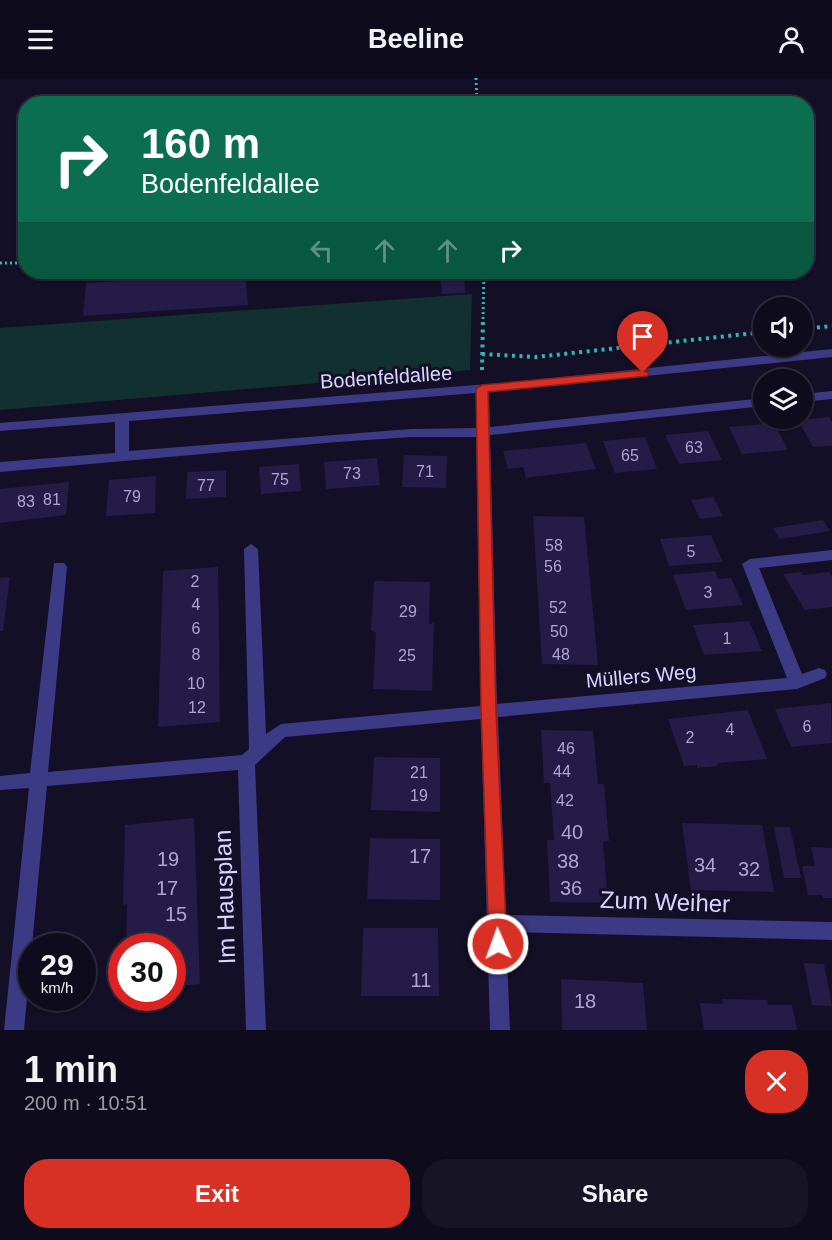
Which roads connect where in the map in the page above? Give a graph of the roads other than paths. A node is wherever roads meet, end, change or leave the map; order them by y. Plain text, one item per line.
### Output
1 (832, 353) edge
2 (482, 389) junction
3 (832, 395) edge
4 (813, 397) edge
5 (753, 403) edge
6 (122, 417) junction
7 (0, 427) edge
8 (484, 432) junction
9 (122, 455) junction
10 (0, 467) edge
11 (250, 549) dead end
12 (832, 555) edge
13 (59, 567) dead end
14 (819, 674) dead end
15 (797, 683) junction
16 (489, 711) junction
17 (252, 757) junction
18 (40, 779) junction
19 (0, 783) edge
20 (497, 923) junction
21 (832, 932) edge
22 (14, 1030) edge
23 (256, 1030) edge
24 (500, 1030) edge

1 - 2 street, Bodenfeldallee
2 - 6 street, Bodenfeldallee
2 - 8 street
3 - 4 street
5 - 8 street
6 - 7 street, Bodenfeldallee
6 - 9 street
8 - 9 street
8 - 16 street
9 - 10 street
11 - 17 street, Im Hausplan
12 - 15 street
13 - 18 street
14 - 15 street, Müllers Weg
15 - 16 street, Müllers Weg
16 - 17 street
16 - 20 street
17 - 18 street
17 - 23 street, Im Hausplan
18 - 19 street
18 - 22 street
20 - 21 street, Zum Weiher
20 - 24 street

